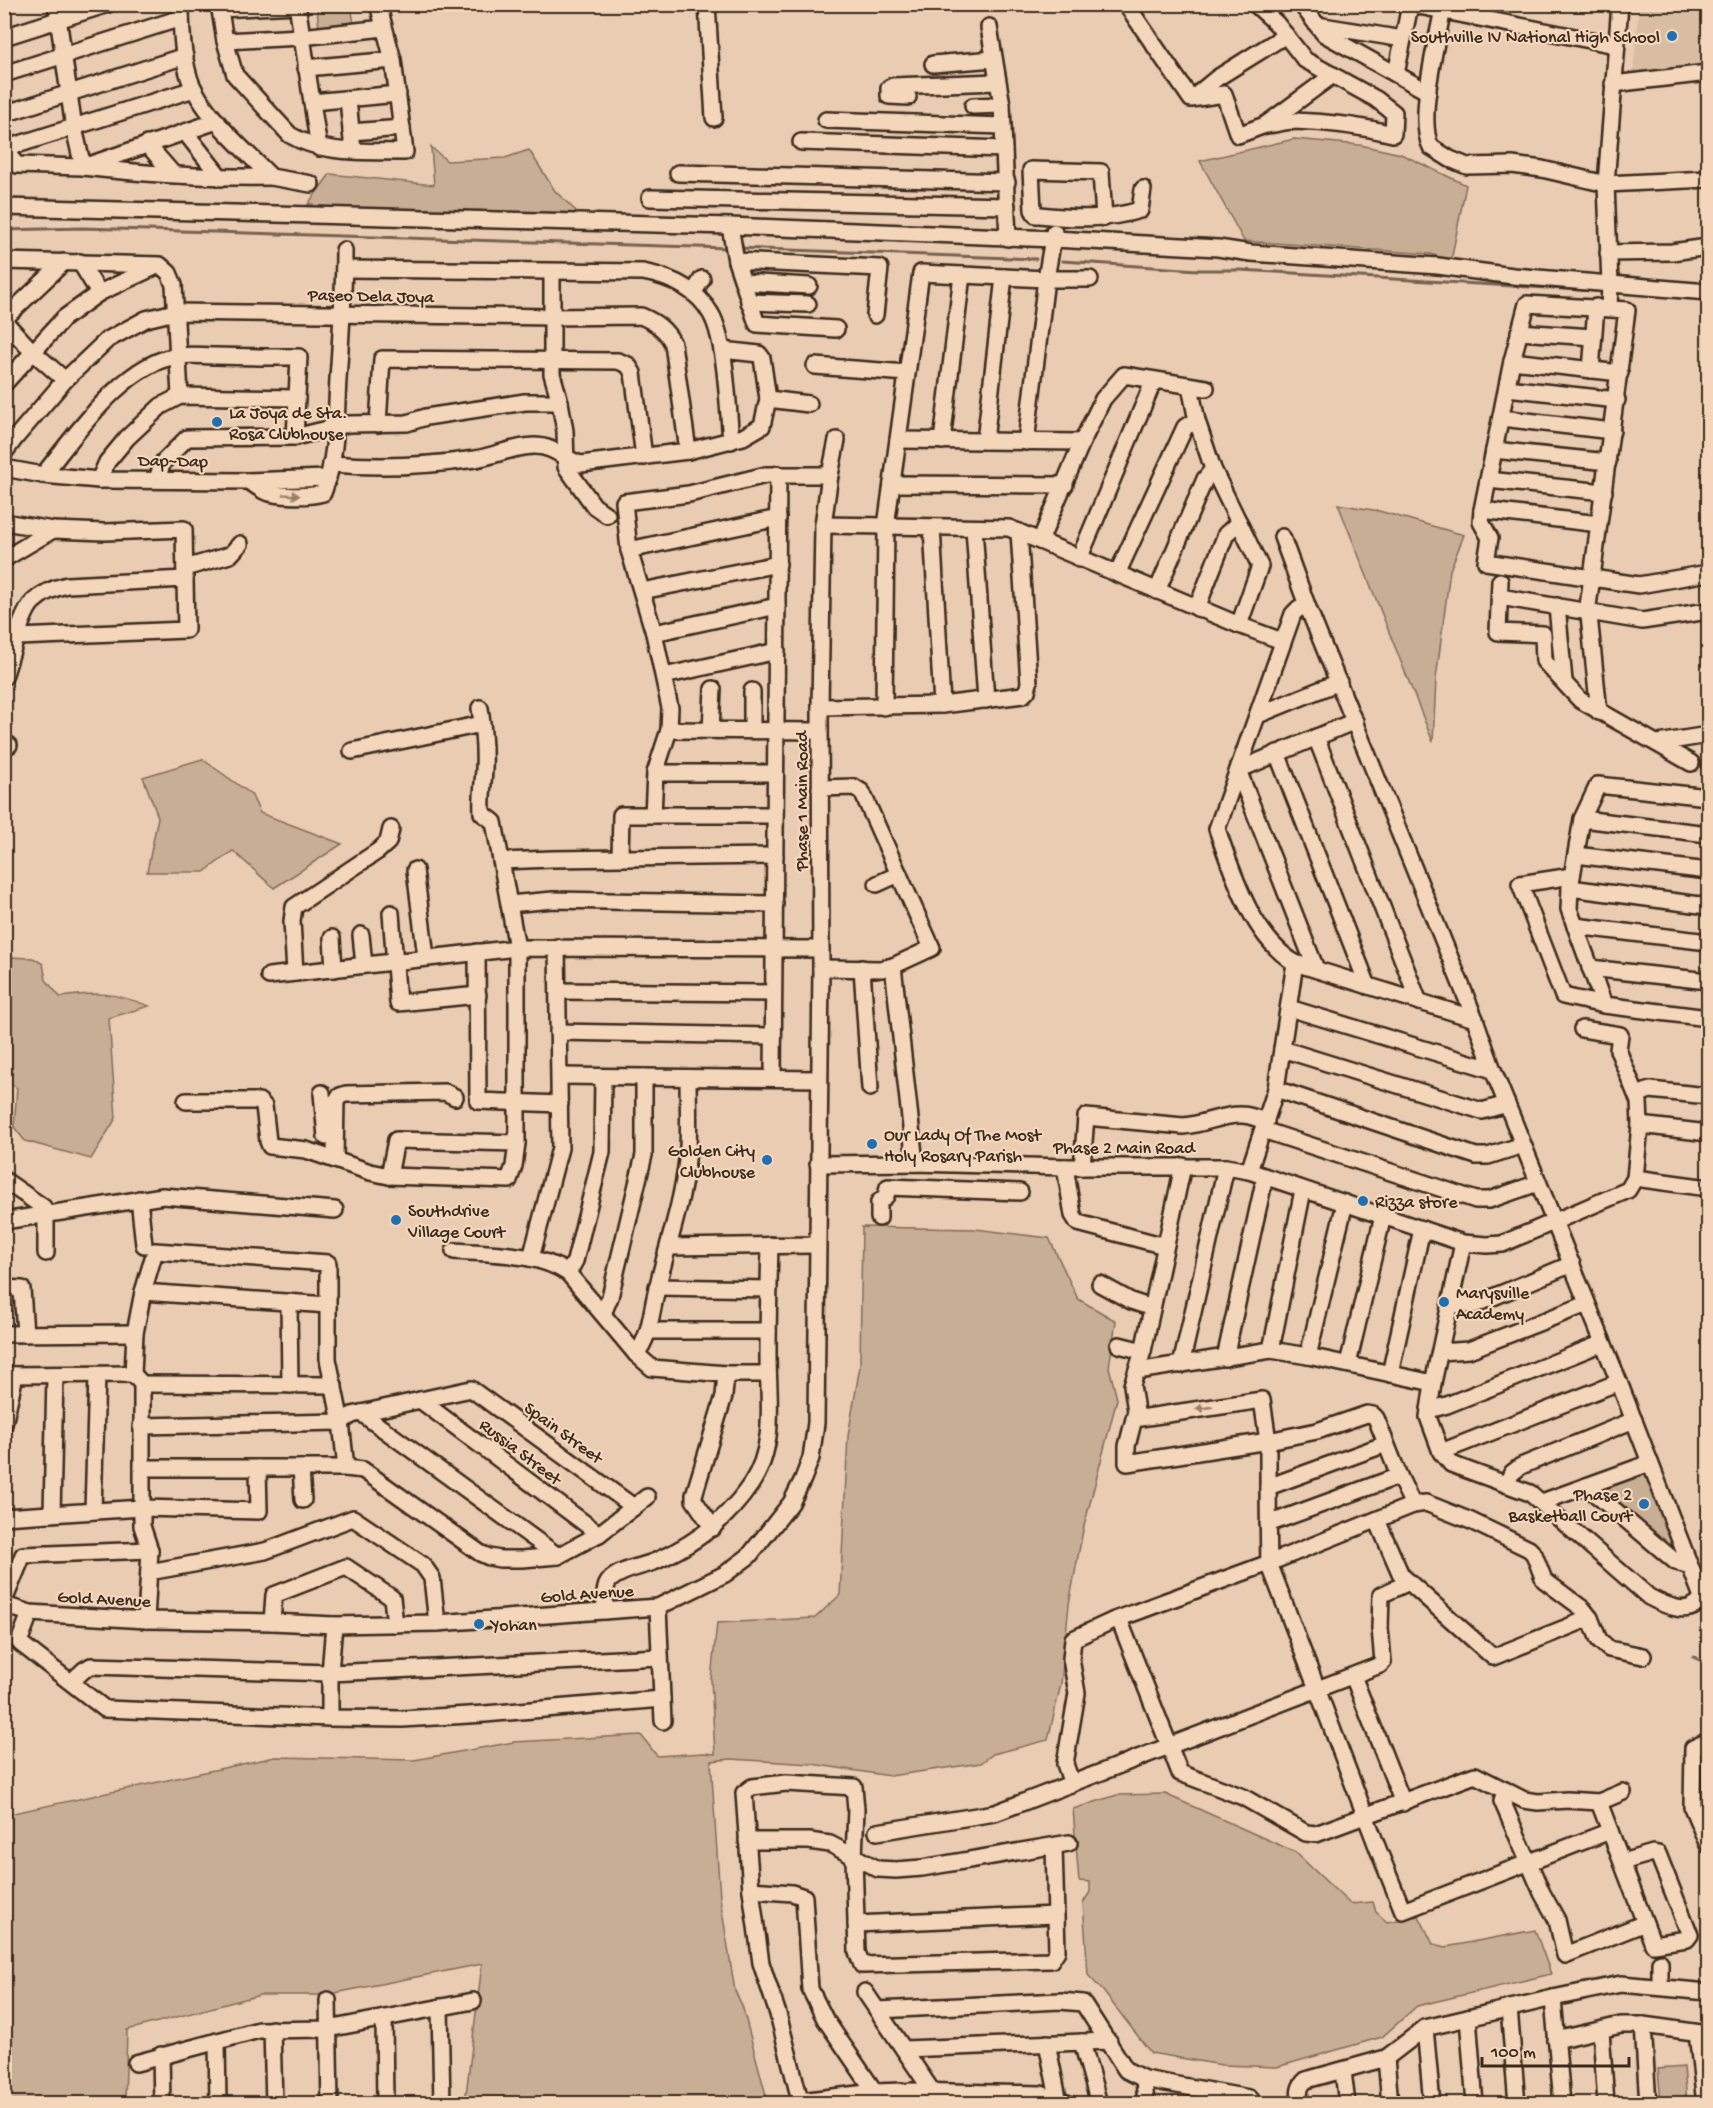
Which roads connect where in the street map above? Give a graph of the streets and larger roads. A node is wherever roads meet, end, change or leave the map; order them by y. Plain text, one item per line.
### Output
1 (56, 4) edge
2 (108, 4) edge
3 (378, 4) edge
4 (707, 4) edge
5 (1126, 4) edge
6 (1255, 4) edge
7 (1301, 4) edge
8 (1620, 4) edge
9 (297, 5) edge
10 (1410, 5) edge
11 (220, 7) edge
12 (1444, 8) edge
13 (181, 11) edge
14 (58, 21) junction
15 (1317, 25) junction
16 (989, 27) dead end
17 (384, 28) junction
18 (1286, 35) junction
19 (4, 37) edge
20 (301, 37) junction
21 (1403, 39) junction
22 (225, 41) junction
23 (1615, 45) junction
24 (63, 56) junction
25 (185, 56) junction
26 (994, 59) junction
27 (393, 60) junction
28 (933, 64) dead end
29 (306, 68) junction
30 (1708, 73) edge
31 (4, 74) edge
32 (1396, 74) junction
33 (1333, 75) junction
34 (997, 82) junction
35 (1613, 84) junction
36 (194, 89) junction
37 (1428, 92) junction
38 (69, 94) junction
39 (398, 94) junction
40 (908, 97) dead end
41 (348, 99) junction
42 (1191, 99) junction
43 (312, 102) junction
44 (1002, 105) junction
45 (973, 106) dead end
46 (4, 114) edge
47 (714, 118) dead end
48 (826, 120) dead end
49 (217, 121) junction
50 (1265, 125) junction
51 (1003, 126) junction
52 (74, 128) junction
53 (402, 128) junction
54 (185, 132) junction
55 (351, 132) junction
56 (801, 142) dead end
57 (147, 144) junction
58 (319, 148) junction
59 (4, 149) edge
60 (1004, 149) junction
61 (353, 151) junction
62 (83, 167) junction
63 (678, 173) dead end
64 (173, 174) junction
65 (272, 177) junction
66 (221, 178) junction
67 (1708, 179) edge
68 (1006, 182) junction
69 (311, 184) dead end
70 (1606, 184) junction
71 (1143, 189) dead end
72 (650, 198) dead end
73 (1007, 206) junction
74 (4, 207) edge
75 (1056, 217) junction
76 (1104, 218) junction
77 (730, 230) junction
78 (1008, 238) junction
79 (1054, 240) junction
80 (1708, 247) edge
81 (344, 250) dead end
82 (1608, 252) junction
83 (734, 255) junction
84 (4, 261) edge
85 (64, 262) junction
86 (80, 262) junction
87 (160, 265) junction
88 (344, 269) junction
89 (552, 272) junction
90 (962, 275) junction
91 (1004, 277) junction
92 (1046, 279) junction
93 (1090, 279) dead end
94 (744, 282) junction
95 (1610, 284) junction
96 (810, 286) dead end
97 (1708, 292) edge
98 (99, 293) junction
99 (749, 302) junction
100 (808, 304) dead end
101 (1602, 308) junction
102 (176, 312) junction
103 (342, 314) junction
104 (875, 315) dead end
105 (551, 317) junction
106 (4, 320) edge
107 (836, 329) dead end
108 (1519, 332) junction
109 (1593, 337) junction
110 (722, 350) junction
111 (32, 351) junction
112 (178, 356) junction
113 (551, 361) junction
114 (1512, 361) junction
115 (815, 366) dead end
116 (1591, 370) junction
117 (907, 373) junction
118 (1620, 373) junction
119 (65, 380) junction
120 (1154, 380) junction
121 (4, 384) edge
122 (1190, 386) junction
123 (1206, 388) dead end
124 (1507, 388) junction
125 (180, 396) junction
126 (297, 398) junction
127 (768, 399) junction
128 (1617, 400) junction
129 (560, 402) junction
130 (809, 404) dead end
131 (1501, 418) junction
132 (1197, 421) junction
133 (378, 424) junction
134 (336, 426) junction
135 (1612, 431) junction
136 (295, 437) junction
137 (837, 440) dead end
138 (898, 440) junction
139 (731, 441) junction
140 (942, 441) junction
141 (985, 441) junction
142 (1026, 442) junction
143 (1082, 442) junction
144 (1494, 450) junction
145 (688, 451) junction
146 (4, 453) edge
147 (565, 457) junction
148 (644, 457) junction
149 (1608, 462) junction
150 (4, 468) edge
151 (1214, 469) junction
152 (329, 471) junction
153 (778, 474) junction
154 (43, 475) junction
155 (830, 475) junction
156 (158, 479) junction
157 (99, 480) junction
158 (1488, 480) junction
159 (892, 484) junction
160 (1065, 485) junction
161 (1604, 492) junction
162 (1482, 510) junction
163 (607, 515) dead end
164 (778, 518) junction
165 (4, 522) edge
166 (1239, 522) junction
167 (1599, 524) junction
168 (824, 525) junction
169 (886, 526) junction
170 (932, 527) junction
171 (974, 528) junction
172 (53, 530) junction
173 (1019, 532) junction
174 (1282, 537) dead end
175 (1040, 541) junction
176 (240, 544) dead end
177 (629, 550) junction
178 (4, 559) edge
179 (1079, 559) junction
180 (778, 564) junction
181 (1708, 573) edge
182 (185, 574) junction
183 (1117, 574) junction
184 (1592, 577) junction
185 (1500, 581) dead end
186 (642, 591) junction
187 (1157, 591) junction
188 (1500, 597) junction
189 (777, 606) junction
190 (1557, 606) junction
191 (1197, 608) junction
192 (1308, 608) junction
193 (1708, 611) edge
194 (1589, 612) junction
195 (1239, 625) junction
196 (654, 633) junction
197 (18, 637) junction
198 (1282, 641) junction
199 (777, 651) junction
200 (664, 676) junction
201 (4, 677) edge
202 (1564, 681) junction
203 (1339, 682) junction
204 (712, 689) dead end
205 (752, 691) dead end
206 (986, 700) junction
207 (942, 705) junction
208 (820, 707) junction
209 (884, 707) junction
210 (480, 708) dead end
211 (1599, 712) junction
212 (1258, 715) junction
213 (1355, 721) junction
214 (482, 724) junction
215 (669, 730) junction
216 (711, 730) junction
217 (752, 730) junction
218 (776, 730) junction
219 (820, 731) junction
220 (1708, 735) edge
221 (1316, 737) junction
222 (1658, 744) junction
223 (352, 751) dead end
224 (1277, 753) junction
225 (1691, 763) dead end
226 (1238, 770) junction
227 (655, 773) junction
228 (776, 773) junction
229 (820, 788) junction
230 (1708, 797) edge
231 (653, 814) junction
232 (775, 815) junction
233 (1582, 819) junction
234 (391, 829) dead end
235 (1708, 834) edge
236 (1576, 855) junction
237 (775, 856) junction
238 (620, 857) junction
239 (501, 861) junction
240 (415, 870) dead end
241 (1708, 871) edge
242 (899, 874) junction
243 (1571, 882) junction
244 (877, 884) dead end
245 (775, 903) junction
246 (509, 904) junction
247 (1708, 906) edge
248 (391, 913) dead end
249 (1575, 926) junction
250 (361, 935) dead end
251 (332, 938) dead end
252 (1708, 942) edge
253 (556, 947) junction
254 (517, 948) junction
255 (774, 949) junction
256 (821, 949) junction
257 (477, 952) junction
258 (426, 957) junction
259 (395, 961) junction
260 (1295, 963) junction
261 (364, 965) junction
262 (893, 966) junction
263 (821, 968) junction
264 (862, 968) junction
265 (1590, 968) junction
266 (334, 969) junction
267 (1316, 969) junction
268 (296, 973) junction
269 (269, 976) dead end
270 (1708, 981) edge
271 (1368, 986) junction
272 (558, 990) junction
273 (773, 993) junction
274 (478, 995) junction
275 (1419, 1002) junction
276 (1604, 1005) junction
277 (1289, 1008) junction
278 (1475, 1018) junction
279 (1708, 1018) edge
280 (1582, 1029) dead end
281 (558, 1032) junction
282 (773, 1036) junction
283 (1282, 1049) junction
284 (1493, 1070) junction
285 (560, 1076) junction
286 (603, 1077) junction
287 (644, 1077) junction
288 (688, 1078) junction
289 (773, 1078) junction
290 (819, 1079) junction
291 (870, 1088) dead end
292 (1276, 1089) junction
293 (322, 1093) dead end
294 (1637, 1095) junction
295 (1708, 1096) edge
296 (455, 1097) dead end
297 (186, 1101) dead end
298 (517, 1102) junction
299 (560, 1104) junction
300 (1507, 1104) junction
301 (1640, 1125) junction
302 (1264, 1126) junction
303 (1708, 1133) edge
304 (517, 1143) junction
305 (1523, 1145) junction
306 (331, 1157) junction
307 (913, 1163) junction
308 (818, 1164) junction
309 (1183, 1166) junction
310 (1065, 1167) junction
311 (1082, 1167) junction
312 (1226, 1167) junction
313 (1249, 1171) junction
314 (389, 1176) junction
315 (1265, 1177) junction
316 (1635, 1178) junction
317 (4, 1180) edge
318 (1538, 1183) junction
319 (910, 1188) junction
320 (1708, 1188) edge
321 (1303, 1190) junction
322 (1020, 1192) dead end
323 (139, 1199) junction
324 (1345, 1203) junction
325 (335, 1210) dead end
326 (46, 1215) junction
327 (1383, 1216) junction
328 (879, 1218) dead end
329 (4, 1221) edge
330 (1554, 1222) junction
331 (1422, 1229) junction
332 (1463, 1243) junction
333 (144, 1245) dead end
334 (770, 1245) junction
335 (817, 1245) junction
336 (669, 1246) junction
337 (1166, 1246) junction
338 (454, 1251) dead end
339 (46, 1253) dead end
340 (531, 1258) junction
341 (1572, 1264) junction
342 (568, 1273) junction
343 (1100, 1284) dead end
344 (657, 1287) junction
345 (4, 1288) edge
346 (769, 1288) junction
347 (143, 1292) junction
348 (289, 1302) junction
349 (1587, 1304) junction
350 (328, 1305) junction
351 (1450, 1305) junction
352 (1152, 1308) junction
353 (603, 1314) junction
354 (648, 1331) junction
355 (768, 1331) junction
356 (135, 1333) junction
357 (4, 1334) edge
358 (25, 1334) junction
359 (1603, 1343) junction
360 (1119, 1345) dead end
361 (1271, 1350) junction
362 (1143, 1351) junction
363 (1440, 1352) junction
364 (636, 1354) junction
365 (1308, 1356) junction
366 (1225, 1358) junction
367 (1348, 1364) junction
368 (1182, 1365) junction
369 (1137, 1371) junction
370 (726, 1374) junction
371 (768, 1374) junction
372 (1390, 1374) junction
373 (10, 1375) edge
374 (55, 1375) junction
375 (97, 1375) junction
376 (137, 1379) junction
377 (1619, 1382) junction
378 (1433, 1383) junction
379 (290, 1385) junction
380 (334, 1385) junction
381 (420, 1400) junction
382 (1429, 1410) junction
383 (361, 1413) junction
384 (1134, 1419) junction
385 (1634, 1420) junction
386 (341, 1422) junction
387 (4, 1424) edge
388 (141, 1426) junction
389 (1268, 1441) junction
390 (1386, 1443) junction
391 (1441, 1452) junction
392 (1650, 1463) junction
393 (142, 1468) junction
394 (258, 1468) junction
395 (301, 1468) junction
396 (346, 1468) junction
397 (1399, 1476) junction
398 (1506, 1484) junction
399 (1586, 1486) junction
400 (1268, 1487) junction
401 (647, 1497) dead end
402 (303, 1500) dead end
403 (1542, 1502) junction
404 (1413, 1505) junction
405 (634, 1507) junction
406 (142, 1508) junction
407 (93, 1511) junction
408 (52, 1514) junction
409 (4, 1517) edge
410 (1377, 1520) junction
411 (1268, 1524) junction
412 (713, 1528) junction
413 (599, 1534) junction
414 (150, 1550) junction
415 (558, 1556) junction
416 (1269, 1563) junction
417 (1690, 1566) junction
418 (149, 1572) junction
419 (1409, 1582) junction
420 (4, 1603) edge
421 (658, 1607) junction
422 (605, 1611) junction
423 (30, 1613) junction
424 (1590, 1618) junction
425 (1119, 1619) junction
426 (146, 1620) junction
427 (272, 1622) junction
428 (436, 1623) junction
429 (395, 1624) junction
430 (334, 1625) junction
431 (1643, 1656) dead end
432 (660, 1657) junction
433 (330, 1673) junction
434 (1353, 1676) junction
435 (71, 1682) junction
436 (1318, 1690) junction
437 (662, 1699) junction
438 (330, 1718) junction
439 (663, 1721) dead end
440 (1708, 1741) edge
441 (1170, 1746) junction
442 (1072, 1784) junction
443 (1505, 1790) junction
444 (1623, 1792) dead end
445 (1403, 1803) junction
446 (1599, 1803) junction
447 (1366, 1817) junction
448 (1610, 1831) junction
449 (877, 1832) dead end
450 (747, 1841) junction
451 (1069, 1843) dead end
452 (1708, 1845) edge
453 (1054, 1847) junction
454 (854, 1858) junction
455 (1528, 1862) junction
456 (1622, 1862) junction
457 (752, 1890) junction
458 (1055, 1915) junction
459 (1645, 1923) junction
460 (856, 1924) junction
461 (1660, 1962) dead end
462 (1660, 1986) junction
463 (865, 1992) dead end
464 (1708, 1992) edge
465 (1553, 1998) junction
466 (328, 2000) dead end
467 (473, 2001) dead end
468 (440, 2007) junction
469 (1509, 2008) junction
470 (878, 2010) junction
471 (384, 2018) junction
472 (1468, 2018) junction
473 (1643, 2025) junction
474 (272, 2028) junction
475 (328, 2028) junction
476 (1425, 2028) junction
477 (1601, 2030) junction
478 (1702, 2033) edge
479 (1556, 2040) junction
480 (217, 2041) junction
481 (1108, 2041) junction
482 (1082, 2042) junction
483 (1047, 2043) junction
484 (904, 2049) junction
485 (161, 2055) junction
486 (1386, 2058) junction
487 (136, 2063) dead end
488 (1343, 2071) junction
489 (1144, 2079) junction
490 (1181, 2087) junction
491 (932, 2091) junction
492 (875, 2092) junction
493 (1217, 2098) edge
494 (1064, 2101) edge
495 (801, 2102) edge
496 (162, 2103) edge
497 (218, 2103) edge
498 (274, 2103) edge
499 (330, 2103) edge
500 (385, 2103) edge
501 (442, 2103) edge
502 (1099, 2103) edge
503 (1146, 2103) edge
504 (1182, 2103) edge
505 (1256, 2103) edge
506 (1300, 2103) edge
507 (1347, 2103) edge
508 (1390, 2103) edge
509 (1432, 2103) edge
510 (1474, 2103) edge
511 (1517, 2103) edge
512 (1562, 2103) edge
513 (1606, 2103) edge
514 (1648, 2103) edge
515 (1705, 2103) edge

1 - 14 street
2 - 14 street
3 - 17 street
4 - 47 street
5 - 42 street
6 - 18 street
7 - 15 street
8 - 23 street
9 - 11 street
9 - 20 street
10 - 12 street
10 - 21 street
11 - 22 street
12 - 23 street
12 - 37 street
13 - 24 street
13 - 25 street
14 - 19 street
14 - 24 street
15 - 21 street
15 - 32 street
16 - 26 street
17 - 20 street
17 - 27 street
18 - 33 street
18 - 42 street
20 - 22 street
20 - 29 street
21 - 32 street
22 - 58 street
23 - 35 street
24 - 31 street
24 - 38 street
25 - 36 street
25 - 38 street
26 - 28 street
26 - 34 street
27 - 29 street
27 - 39 street
29 - 43 street
30 - 35 street
32 - 37 street
33 - 50 street
33 - 50 street
34 - 40 street
34 - 44 street
35 - 70 street
36 - 49 street
36 - 52 street
37 - 70 street
38 - 46 street
38 - 52 street
39 - 41 street
39 - 53 street
41 - 43 street
41 - 55 street
42 - 50 street
43 - 58 street
44 - 45 street
44 - 51 street
48 - 51 street
49 - 54 street
49 - 65 street
51 - 60 street
52 - 59 street
52 - 62 street
53 - 55 street
53 - 61 street
54 - 57 street
54 - 66 street
55 - 61 street
56 - 60 street
57 - 62 street
57 - 64 street
58 - 61 street
59 - 62 street
60 - 68 street
62 - 64 street
63 - 68 street
64 - 66 street
65 - 66 street
65 - 69 street
67 - 70 street
68 - 73 street
70 - 82 street
71 - 76 street
72 - 73 street
73 - 78 street
74 - 77 street
75 - 76 street
75 - 76 street
75 - 79 street
77 - 78 street
77 - 83 street
78 - 79 street
79 - 92 street
79 - 95 street
80 - 82 street
81 - 88 street
82 - 95 street
83 - 94 street
83 - 104 street
84 - 85 street
85 - 86 street
85 - 106 street
86 - 87 street
86 - 98 street
87 - 98 street
87 - 102 street
88 - 89 street
88 - 103 street
89 - 105 street
89 - 110 street
90 - 91 street
90 - 117 street
90 - 140 street
91 - 92 street
91 - 141 street
92 - 93 street
92 - 142 street
94 - 96 street
94 - 99 street
95 - 97 street
95 - 101 street
98 - 111 street
99 - 100 street
99 - 107 street
101 - 108 street
101 - 109 street
101 - 118 street
102 - 103 street, Paseo Dela Joya
102 - 112 street
102 - 119 street, Paseo Dela Joya
103 - 105 street, Paseo Dela Joya
103 - 134 street
105 - 113 street
105 - 145 street, Paseo Dela Joya
106 - 111 street
108 - 109 street
108 - 114 street
109 - 116 street
110 - 127 street
110 - 139 street
111 - 119 street
111 - 121 street
112 - 125 street
112 - 126 street
112 - 154 street
113 - 129 street
113 - 133 street
113 - 148 street
114 - 116 street
114 - 124 street
115 - 117 street
116 - 118 street
117 - 138 street
118 - 128 street
119 - 146 street, Paseo Dela Joya
120 - 122 street
120 - 143 street
120 - 179 street
122 - 123 street
122 - 132 street
124 - 128 street
124 - 131 street
125 - 126 street
125 - 157 street
126 - 136 street
127 - 130 street
127 - 139 street
128 - 135 street
129 - 133 street
129 - 147 street
131 - 135 street
131 - 144 street
132 - 151 street
132 - 183 street
133 - 134 street
134 - 136 street
134 - 152 street
135 - 149 street
136 - 156 street
137 - 155 street, Phase 1 Main Road
138 - 140 street
138 - 159 street
139 - 145 street
140 - 141 street
141 - 142 street
142 - 143 street
143 - 160 street
144 - 149 street
144 - 158 street
145 - 148 street
147 - 148 street
147 - 152 street
147 - 163 street
149 - 161 street
150 - 154 street, Dap~Dap
151 - 166 street
151 - 187 street
152 - 156 street, Dap~Dap
153 - 155 street
153 - 164 street
153 - 177 street
154 - 157 street, Dap~Dap
155 - 168 street, Phase 1 Main Road
156 - 157 street, Dap~Dap
158 - 161 street
158 - 162 street
159 - 160 street
159 - 169 street
160 - 175 street
161 - 167 street
162 - 167 street
162 - 184 street
164 - 177 street
164 - 180 street
165 - 172 street
166 - 191 street
166 - 195 street
167 - 184 street
168 - 169 street
168 - 208 street, Phase 1 Main Road
169 - 170 street
169 - 209 street
170 - 171 street
170 - 207 street
171 - 173 street
171 - 206 street
172 - 178 street
172 - 182 street
173 - 175 street
173 - 206 street
174 - 192 street
175 - 179 street
176 - 182 street
177 - 186 street
179 - 183 street
180 - 186 street
180 - 189 street
181 - 184 street
182 - 197 street
182 - 197 street
183 - 187 street
184 - 194 street
185 - 188 street
186 - 196 street
187 - 191 street
188 - 190 street
188 - 202 street
189 - 196 street
189 - 199 street
190 - 194 street
190 - 202 street
191 - 195 street
192 - 198 street
192 - 203 street
193 - 194 street
194 - 211 street
195 - 198 street
196 - 200 street
197 - 201 street
198 - 212 street
199 - 200 street
199 - 218 street
200 - 215 street
202 - 211 street
203 - 212 street
203 - 213 street
204 - 216 street
205 - 217 street
206 - 207 street
207 - 209 street
208 - 209 street
208 - 219 street, Phase 1 Main Road
210 - 214 street
211 - 222 street
212 - 226 street
213 - 221 street
213 - 278 street
214 - 223 street
214 - 239 street
215 - 216 street
215 - 227 street
216 - 217 street
217 - 218 street
218 - 219 street
218 - 228 street
219 - 229 street, Phase 1 Main Road
220 - 222 street
221 - 224 street
221 - 275 street
222 - 225 street
224 - 226 street
224 - 271 street
226 - 260 street
226 - 267 street
227 - 228 street
227 - 231 street
228 - 232 street
229 - 242 street
229 - 256 street, Phase 1 Main Road
230 - 233 street
231 - 232 street
231 - 238 street
232 - 237 street
233 - 235 street
233 - 236 street
234 - 268 street
236 - 241 street
236 - 243 street
237 - 238 street
237 - 245 street
238 - 239 street
239 - 246 street
240 - 258 street
242 - 244 street
242 - 262 street
243 - 247 street
243 - 249 street
243 - 276 street
245 - 246 street
245 - 255 street
246 - 254 street
248 - 259 street
249 - 252 street
249 - 265 street
250 - 261 street
251 - 266 street
253 - 254 street
253 - 255 street
253 - 272 street
254 - 257 street
254 - 298 street
255 - 256 street
255 - 273 street
256 - 263 street, Phase 1 Main Road
257 - 258 street
257 - 274 street
258 - 259 street
259 - 261 street
259 - 274 street
260 - 267 street
260 - 277 street
261 - 266 street
262 - 264 street
262 - 307 street
263 - 264 street
263 - 290 street, Phase 1 Main Road
264 - 291 street
265 - 270 street
265 - 276 street
266 - 268 street
267 - 271 street
268 - 269 street
271 - 275 street
272 - 273 street
272 - 281 street
273 - 282 street
274 - 298 street
275 - 278 street
276 - 279 street
277 - 283 street
277 - 284 street
278 - 284 street
280 - 294 street
281 - 282 street
281 - 285 street
282 - 289 street
283 - 292 street
283 - 300 street
284 - 300 street
285 - 286 street
285 - 299 street
286 - 287 street
286 - 342 street
287 - 288 street
287 - 353 street
288 - 289 street
288 - 336 street
289 - 290 street
290 - 308 street, Phase 1 Main Road
292 - 302 street
292 - 305 street
293 - 306 street
294 - 295 street
294 - 301 street
296 - 306 street
297 - 306 street
298 - 299 street
298 - 304 street
299 - 340 street
300 - 305 street
301 - 303 street
301 - 316 street
302 - 311 street
302 - 313 street
302 - 318 street
304 - 314 street
304 - 314 street
305 - 318 street
306 - 314 street
307 - 308 street, Phase 2 Main Road
307 - 310 street, Phase 2 Main Road
307 - 319 street
308 - 335 street, Gold Avenue
309 - 311 street, Phase 2 Main Road
309 - 312 street, Phase 2 Main Road
309 - 337 street
310 - 311 street, Phase 2 Main Road
310 - 337 street
312 - 313 street, Phase 2 Main Road
312 - 368 street
313 - 315 street, Phase 2 Main Road
315 - 321 street, Phase 2 Main Road
315 - 366 street
316 - 320 street
316 - 330 street, Phase 2 Main Road
317 - 326 street
318 - 330 street
319 - 322 street
319 - 328 street
321 - 324 street, Phase 2 Main Road
321 - 361 street
323 - 325 street
323 - 326 street
323 - 333 street
324 - 327 street, Phase 2 Main Road
324 - 365 street
326 - 329 street
326 - 339 street
327 - 331 street, Phase 2 Main Road
327 - 367 street
330 - 332 street, Phase 2 Main Road
330 - 341 street
331 - 332 street, Phase 2 Main Road
331 - 372 street
332 - 351 street
334 - 335 street
334 - 336 street
334 - 346 street
335 - 421 street, Gold Avenue
336 - 344 street
337 - 352 street
338 - 340 street
340 - 342 street
341 - 349 street
341 - 351 street
342 - 353 street
343 - 352 street
344 - 346 street
344 - 354 street
345 - 358 street
346 - 355 street
347 - 348 street
347 - 350 street
347 - 356 street
348 - 350 street
348 - 379 street
349 - 359 street
349 - 363 street
350 - 380 street
351 - 363 street
352 - 362 street
353 - 364 street
354 - 355 street
354 - 364 street
355 - 371 street
356 - 358 street
356 - 376 street
357 - 358 street
359 - 377 street
359 - 382 street
360 - 362 street
361 - 365 street
361 - 366 street
362 - 369 street
363 - 378 street
364 - 370 street
365 - 367 street
366 - 368 street
367 - 372 street
368 - 369 street
369 - 384 street
370 - 371 street
370 - 412 street
371 - 412 street
372 - 378 street
373 - 374 street
373 - 387 street
374 - 375 street
374 - 408 street
375 - 376 street
375 - 407 street
376 - 379 street
376 - 388 street
377 - 385 street
377 - 391 street
378 - 382 street
379 - 380 street
380 - 386 street
381 - 383 street
381 - 405 street, Spain Street
381 - 413 street, Russia Street
382 - 391 street
383 - 386 street
383 - 415 street
389 -> 384 street
384 - 389 street
385 - 392 street
385 - 398 street
386 - 388 street
386 - 396 street
388 - 393 street
389 - 390 street
389 - 400 street
390 - 397 street
390 - 400 street
391 - 398 street
392 - 399 street
392 - 417 street
393 - 394 street
393 - 406 street
394 - 395 street
394 - 406 street
395 - 396 street
395 - 402 street
396 - 415 street
397 - 404 street
397 - 411 street
398 - 403 street
399 - 403 street
399 - 417 street
400 - 411 street
401 - 405 street
403 - 417 street
404 - 410 street
404 - 424 street
405 - 413 street
406 - 407 street
406 - 414 street
407 - 408 street
408 - 409 street
410 - 416 street
410 - 419 street
411 - 416 street
412 - 422 street
413 - 415 street
414 - 418 street
414 - 420 street
416 - 425 street
416 - 436 street
418 - 426 street
418 - 428 street
419 - 424 street
419 - 434 street
420 - 423 street, Gold Avenue
421 - 422 street, Gold Avenue
421 - 432 street
422 - 428 street, Gold Avenue
423 - 426 street, Gold Avenue
423 - 435 street
424 - 431 street
425 - 441 street
425 - 442 street
426 - 427 street, Gold Avenue
427 - 429 street
427 - 430 street, Gold Avenue
428 - 429 street, Gold Avenue
429 - 430 street, Gold Avenue
430 - 433 street
432 - 433 street
432 - 437 street
433 - 435 street
433 - 438 street
434 - 436 street
434 - 445 street
435 - 438 street
436 - 441 street
436 - 447 street
437 - 438 street
437 - 439 street
440 - 452 street
441 - 442 street
441 - 447 street
442 - 449 street
443 - 445 street
443 - 446 street
443 - 455 street
444 - 446 street
445 - 447 street
446 - 448 street
447 - 455 street
448 - 455 street
448 - 456 street
450 - 454 street
450 - 454 street
450 - 457 street
451 - 453 street
453 - 454 street
453 - 458 street
454 - 460 street
455 - 459 street
456 - 459 street
456 - 459 street
457 - 492 street
457 - 495 street
458 - 460 street
458 - 460 street
461 - 462 street
462 - 464 street
462 - 465 street
463 - 470 street
465 - 469 street
465 - 479 street
466 - 475 street
467 - 468 street
468 - 471 street
468 - 501 street
469 - 472 street
469 - 511 street
470 - 481 street
470 - 484 street
471 - 475 street
471 - 500 street
472 - 476 street
472 - 510 street
473 - 477 street
473 - 478 street
473 - 514 street
474 - 475 street
474 - 480 street
474 - 498 street
475 - 499 street
476 - 486 street
476 - 509 street
477 - 479 street
477 - 513 street
478 - 515 street
479 - 512 street
480 - 485 street
480 - 497 street
481 - 482 street
481 - 489 street
482 - 483 street
482 - 502 street
483 - 484 street
483 - 494 street
484 - 491 street
485 - 487 street
485 - 496 street
486 - 488 street
486 - 508 street
488 - 506 street
488 - 507 street
489 - 490 street
489 - 503 street
490 - 493 street
490 - 504 street
491 - 492 street
491 - 494 street
492 - 495 street
493 - 505 street

